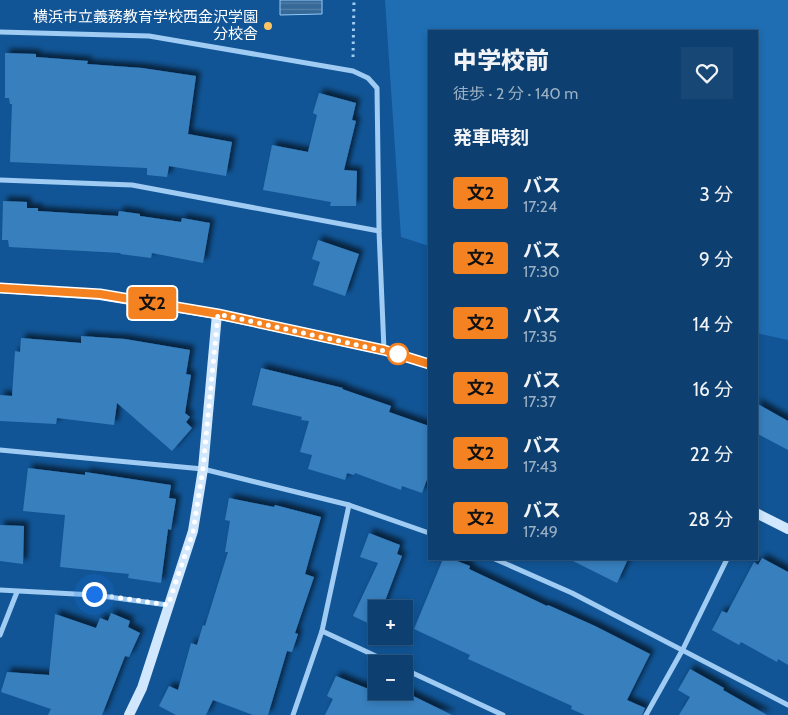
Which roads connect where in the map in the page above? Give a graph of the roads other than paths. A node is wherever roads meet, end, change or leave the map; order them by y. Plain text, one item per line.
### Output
1 (0, 32) edge
2 (0, 180) edge
3 (379, 231) junction
4 (0, 288) edge
5 (218, 314) junction
6 (384, 350) junction
7 (428, 364) edge
8 (0, 450) edge
9 (203, 468) junction
10 (350, 505) junction
11 (758, 514) edge
12 (788, 529) edge
13 (428, 533) edge
14 (496, 560) edge
15 (727, 560) edge
16 (0, 590) edge
17 (17, 592) junction
18 (168, 605) junction
19 (322, 631) junction
20 (0, 635) edge
21 (683, 649) junction
22 (374, 655) edge
23 (413, 673) edge
24 (788, 705) edge
25 (129, 715) edge
26 (293, 715) edge
27 (503, 715) edge
28 (646, 715) edge

1 - 3 street
2 - 3 street
3 - 6 street
4 - 5 street
5 - 6 street
5 - 9 street
6 - 7 street
8 - 9 street
9 - 10 street
9 - 18 street
10 - 13 street
10 - 19 street
11 - 12 street
14 - 21 street
15 - 21 street
16 - 17 street
17 - 18 street
17 - 20 street
18 - 25 street
19 - 22 street
19 - 26 street
21 - 24 street
21 - 28 street
23 - 27 street

